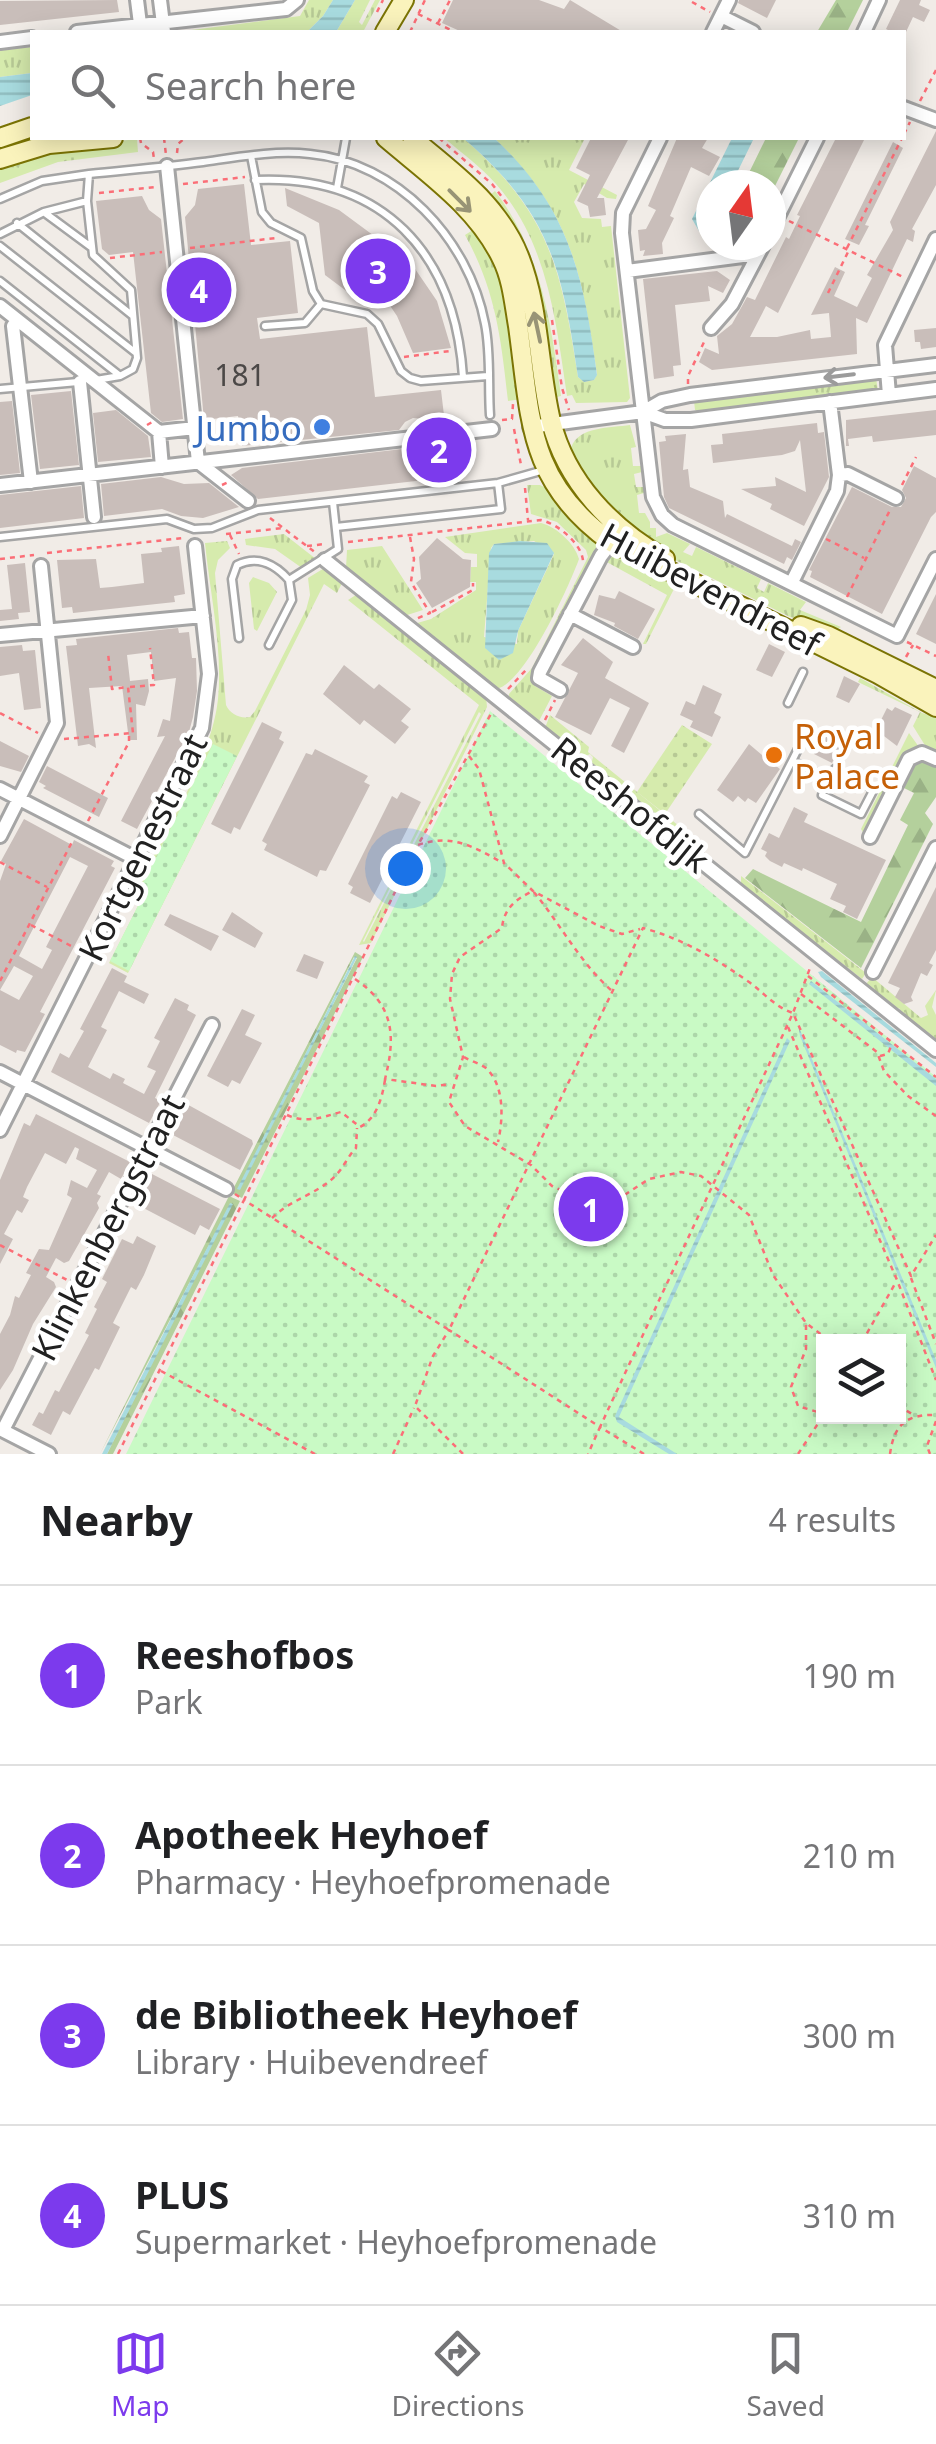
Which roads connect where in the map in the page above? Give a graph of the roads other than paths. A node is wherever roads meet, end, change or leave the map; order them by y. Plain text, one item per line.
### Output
1 (137, 0) edge
2 (160, 0) edge
3 (296, 0) edge
4 (404, 0) edge
5 (729, 0) edge
6 (879, 0) edge
7 (721, 16) junction
8 (163, 27) edge
9 (390, 28) edge
10 (140, 29) edge
11 (714, 30) edge
12 (749, 30) edge
13 (865, 30) edge
14 (30, 38) edge
15 (0, 42) edge
16 (909, 111) edge
17 (936, 120) edge
18 (30, 128) edge
19 (0, 138) edge
20 (91, 140) edge
21 (346, 140) edge
22 (388, 140) edge
23 (414, 140) edge
24 (659, 140) edge
25 (816, 140) edge
26 (251, 156) junction
27 (0, 159) edge
28 (342, 161) junction
29 (167, 166) junction
30 (89, 174) junction
31 (254, 180) junction
32 (338, 188) junction
33 (0, 199) edge
34 (786, 200) edge
35 (86, 201) junction
36 (44, 212) junction
37 (17, 223) junction
38 (0, 234) edge
39 (936, 239) edge
40 (0, 246) edge
41 (93, 249) junction
42 (697, 260) edge
43 (755, 260) edge
44 (627, 271) junction
45 (0, 281) edge
46 (321, 304) junction
47 (0, 306) edge
48 (134, 316) junction
49 (18, 320) junction
50 (266, 326) dead end
51 (710, 328) road end
52 (137, 354) junction
53 (936, 365) edge
54 (886, 370) junction
55 (120, 376) junction
56 (488, 376) junction
57 (464, 377) junction
58 (87, 381) junction
59 (20, 387) junction
60 (0, 389) edge
61 (936, 389) edge
62 (690, 395) junction
63 (889, 395) junction
64 (830, 402) junction
65 (643, 412) junction
66 (690, 420) junction
67 (491, 422) joint
68 (552, 424) junction
69 (154, 426) junction
70 (530, 427) junction
71 (194, 428) junction
72 (565, 460) junction
73 (198, 462) junction
74 (162, 467) junction
75 (546, 469) junction
76 (90, 475) junction
77 (839, 475) junction
78 (31, 482) junction
79 (498, 483) junction
80 (0, 485) edge
81 (896, 498) road end
82 (248, 501) dead end
83 (334, 502) junction
84 (94, 517) dead end
85 (336, 528) junction
86 (617, 536) junction
87 (0, 537) edge
88 (195, 542) road end
89 (325, 560) junction
90 (936, 560) edge
91 (41, 566) dead end
92 (289, 580) junction
93 (792, 582) junction
94 (570, 614) junction
95 (203, 616) junction
96 (48, 630) junction
97 (0, 635) edge
98 (238, 638) dead end
99 (269, 645) dead end
100 (633, 647) dead end
101 (803, 672) dead end
102 (936, 689) edge
103 (560, 690) road end
104 (788, 703) dead end
105 (936, 707) edge
106 (799, 747) dead end
107 (936, 759) edge
108 (792, 761) junction
109 (827, 778) junction
110 (0, 788) edge
111 (20, 798) junction
112 (700, 814) dead end
113 (0, 836) edge
114 (870, 837) dead end
115 (936, 848) edge
116 (138, 860) junction
117 (873, 972) dead end
118 (212, 1025) dead end
119 (936, 1050) edge
120 (0, 1072) edge
121 (23, 1084) junction
122 (0, 1130) edge
123 (148, 1149) junction
124 (226, 1189) road end
125 (1, 1430) edge
126 (43, 1453) edge

1 - 10 street
2 - 8 street
3 - 8 street
4 - 9 street
5 - 7 street
6 - 13 street
7 - 11 street
7 - 12 street
8 - 10 street
14 - 15 street
16 - 17 street
18 - 19 street
20 - 27 street
21 - 28 lane
22 -> 70 street, Huibevendreef
68 -> 23 street, Huibevendreef
24 - 44 street
25 - 34 street
26 - 28 lane
26 - 29 lane
26 - 31 lane
28 - 32 lane
28 - 56 lane
29 - 30 lane
29 - 71 street
30 - 33 lane
30 - 35 lane
31 - 32 lane
31 - 46 lane
32 - 57 lane
35 - 36 lane
35 - 41 lane
36 - 37 lane
36 - 41 lane
37 - 38 lane
37 - 48 lane
39 - 54 street
40 - 52 lane
41 - 48 lane
42 - 44 street
43 - 51 street
44 - 65 street
45 - 55 lane
46 - 50 lane
46 - 57 lane
47 - 49 street
48 - 52 lane
49 - 58 street
49 - 59 street
52 - 55 lane
53 - 54 street
54 -> 62 street
54 - 63 street
55 - 58 lane
56 - 57 lane
56 - 67 lane
58 - 59 lane
58 - 69 street
58 - 76 street
59 - 60 lane
59 - 78 street
61 - 63 street
62 - 65 street
62 - 66 street
63 - 64 street
64 - 66 street
64 - 77 street
65 - 66 street
65 - 68 street
65 - 93 street
67 - 73 street
68 - 70 street
68 - 72 street, Huibevendreef
69 - 71 street
69 - 74 street
70 - 75 street, Huibevendreef
71 - 73 street
72 - 75 lane
72 - 86 street, Huibevendreef
73 - 74 street
73 - 82 street
74 - 76 street
75 - 79 lane
75 - 86 street, Huibevendreef
76 - 78 street
76 - 84 street
77 - 81 street
77 - 93 street
78 - 80 street
79 - 83 lane
79 - 85 lane
83 - 85 lane
83 - 87 lane
85 - 89 lane
86 - 94 street
86 - 102 street, Huibevendreef
86 - 105 street, Huibevendreef
88 - 95 street, Kortgenestraat
89 - 92 lane
89 - 119 street, Reeshofdijk
90 - 93 street
91 - 96 street
92 - 98 lane
92 - 99 lane
94 - 100 street
94 - 103 street
95 - 96 street
95 - 116 street, Kortgenestraat
96 - 97 street
96 - 111 street
101 - 104 lane
106 - 108 lane
107 - 114 street
108 - 109 lane
108 - 112 lane
109 - 109 lane
110 - 111 street
111 - 113 street
111 - 116 street
115 - 117 street
116 - 121 street, Kortgenestraat
118 - 123 street, Klinkenbergstraat
120 - 121 street
121 - 122 street, Kortgenestraat
121 - 123 street
123 - 124 street
123 - 125 street, Klinkenbergstraat
125 - 126 street

